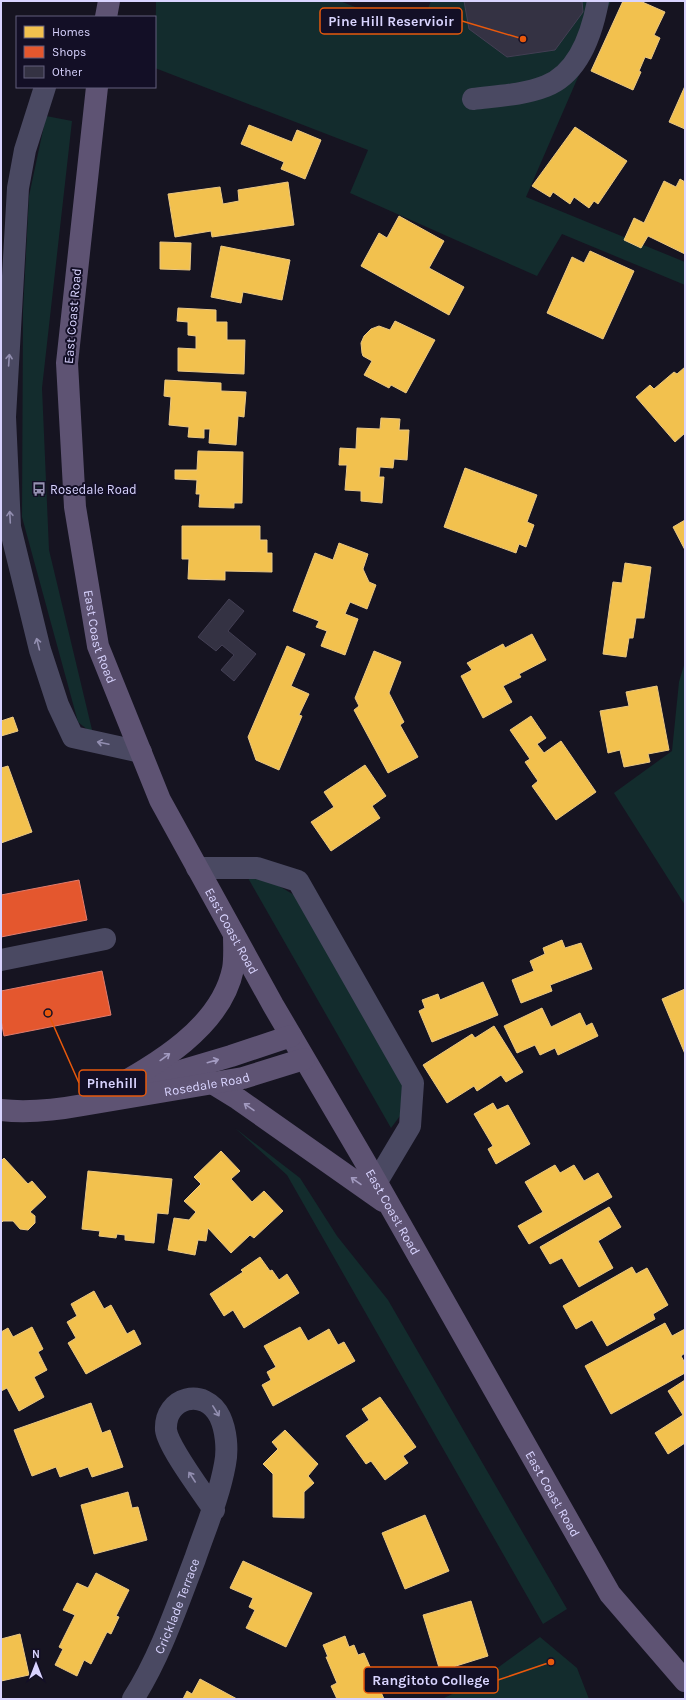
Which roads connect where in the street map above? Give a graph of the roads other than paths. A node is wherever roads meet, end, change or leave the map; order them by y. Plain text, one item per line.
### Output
1 (109, 1) edge
2 (598, 1) edge
3 (106, 16) edge
4 (46, 88) edge
5 (97, 88) edge
6 (473, 99) dead end
7 (141, 752) junction
8 (197, 868) junction
9 (234, 935) junction
10 (105, 939) dead end
11 (1, 960) edge
12 (291, 1036) junction
13 (304, 1058) junction
14 (212, 1083) junction
15 (83, 1106) junction
16 (1, 1110) edge
17 (376, 1183) junction
18 (388, 1204) junction
19 (214, 1510) dead end
20 (685, 1681) edge
21 (133, 1699) edge

1 - 3 main road
2 - 6 street
7 -> 4 street
5 - 7 main road, East Coast Road
7 - 8 main road, East Coast Road
8 - 9 main road, East Coast Road
8 - 17 street
9 - 12 main road, East Coast Road
15 -> 9 main road
10 - 11 street
12 - 13 main road, East Coast Road
15 -> 12 main road, Rosedale Road
13 - 14 main road, Rosedale Road
13 - 17 main road, East Coast Road
14 - 15 main road, Rosedale Road
18 -> 14 main road
15 - 16 main road, Rosedale Road
17 - 18 main road, East Coast Road
18 - 20 main road, East Coast Road
19 - 21 street, Cricklade Terrace

